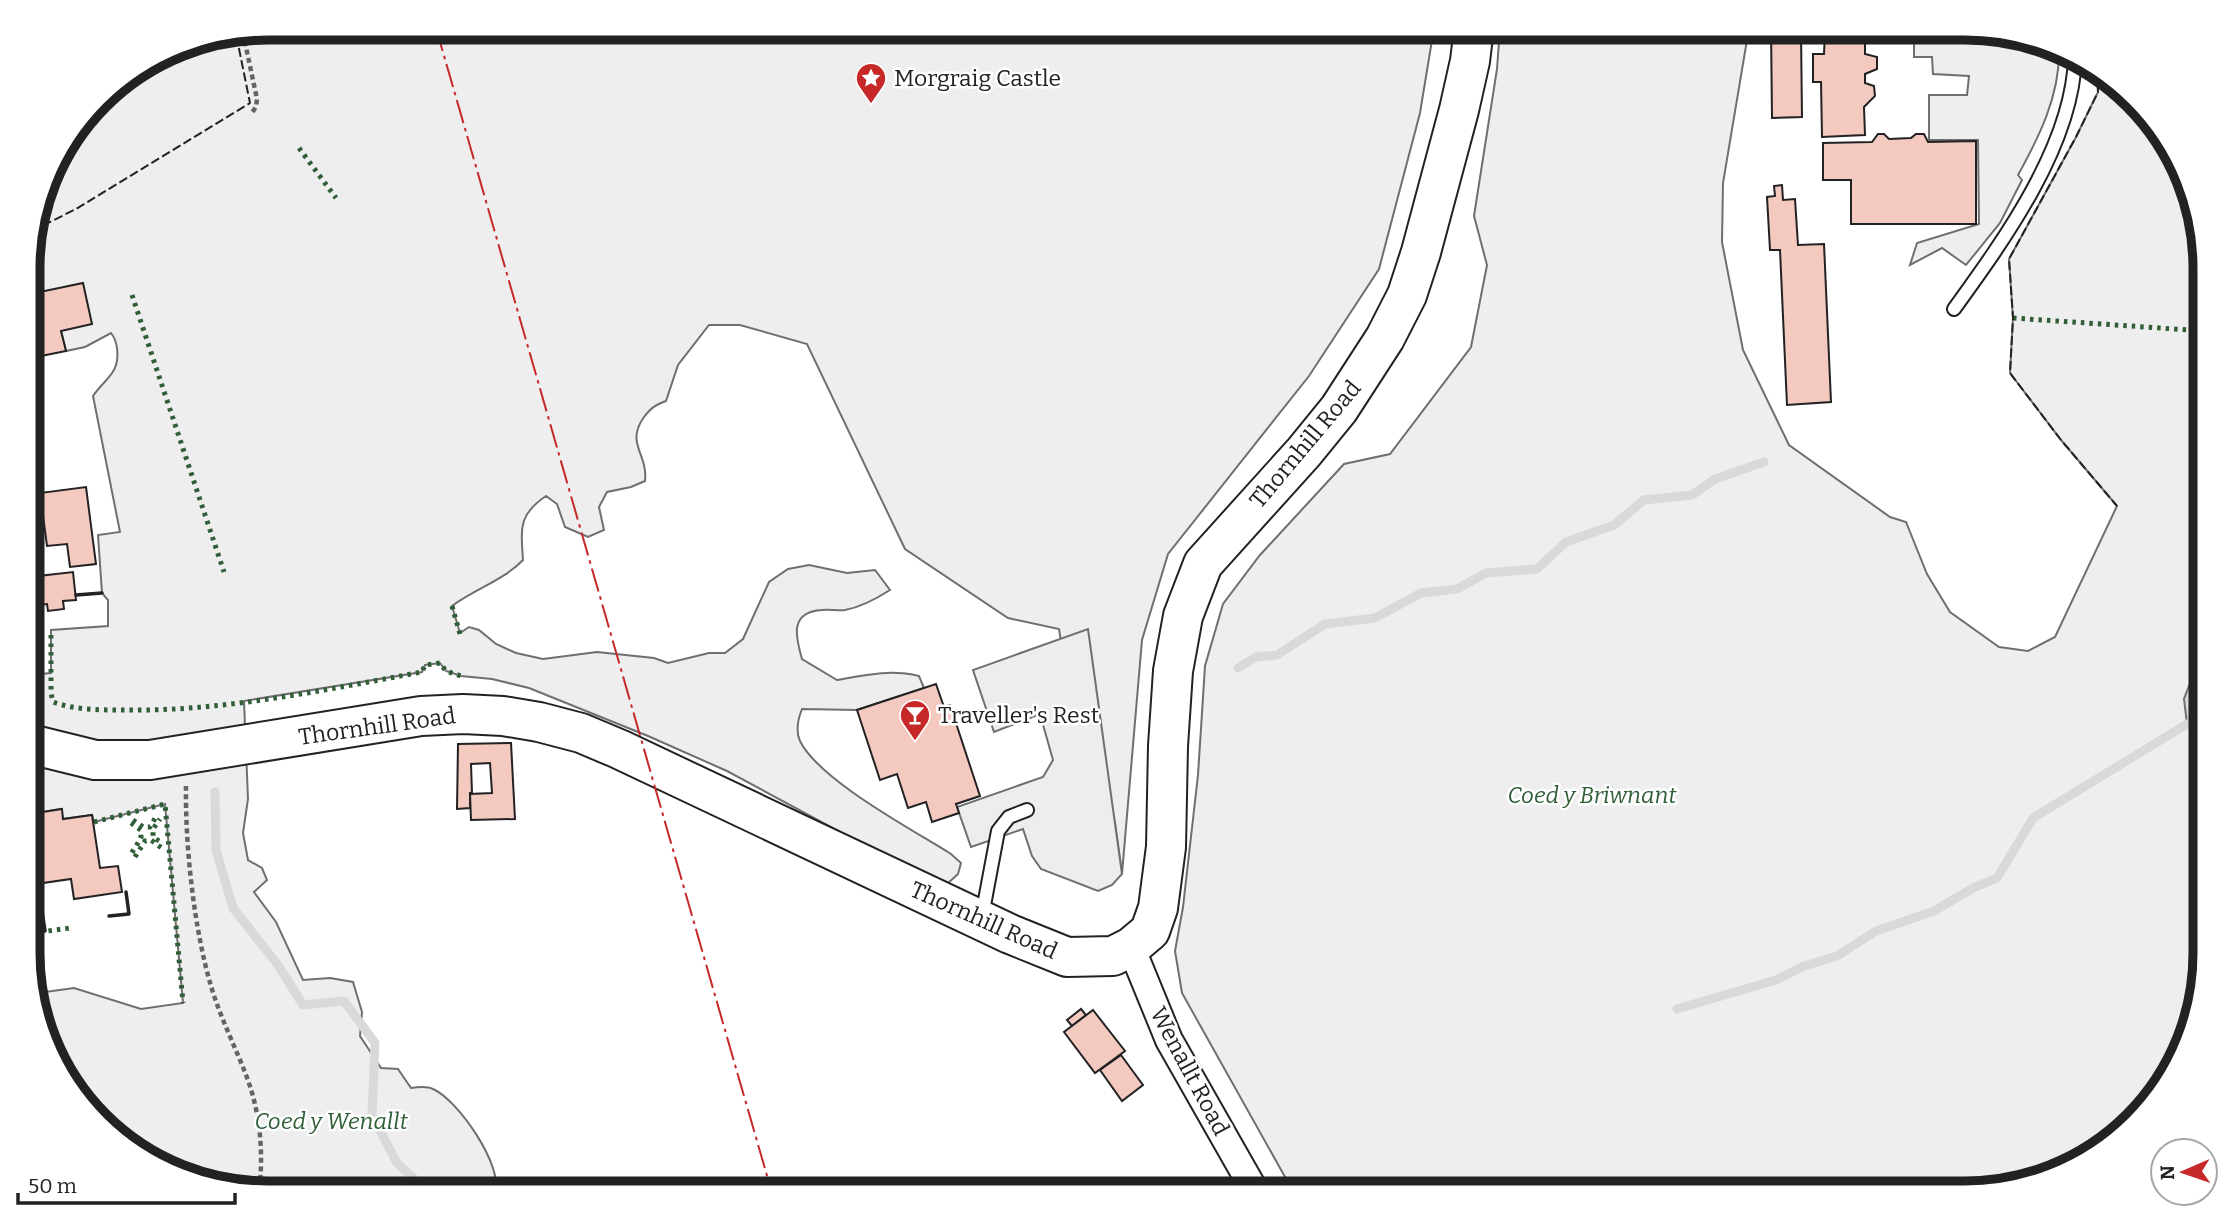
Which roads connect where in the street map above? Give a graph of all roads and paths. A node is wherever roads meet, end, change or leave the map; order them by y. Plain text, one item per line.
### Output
1 (1472, 40) edge
2 (245, 42) edge
3 (2075, 69) edge
4 (251, 114) dead end
5 (1954, 310) dead end
6 (40, 746) edge
7 (187, 755) junction
8 (1027, 810) dead end
9 (982, 920) junction
10 (1132, 947) junction
11 (260, 1180) edge
12 (1249, 1180) edge

1 - 10 main road, Thornhill Road
2 - 4 path
3 - 5 lane
6 - 7 main road, Thornhill Road
7 - 9 main road, Thornhill Road
7 - 11 path
8 - 9 lane
9 - 10 main road, Thornhill Road
10 - 12 street, Wenallt Road

